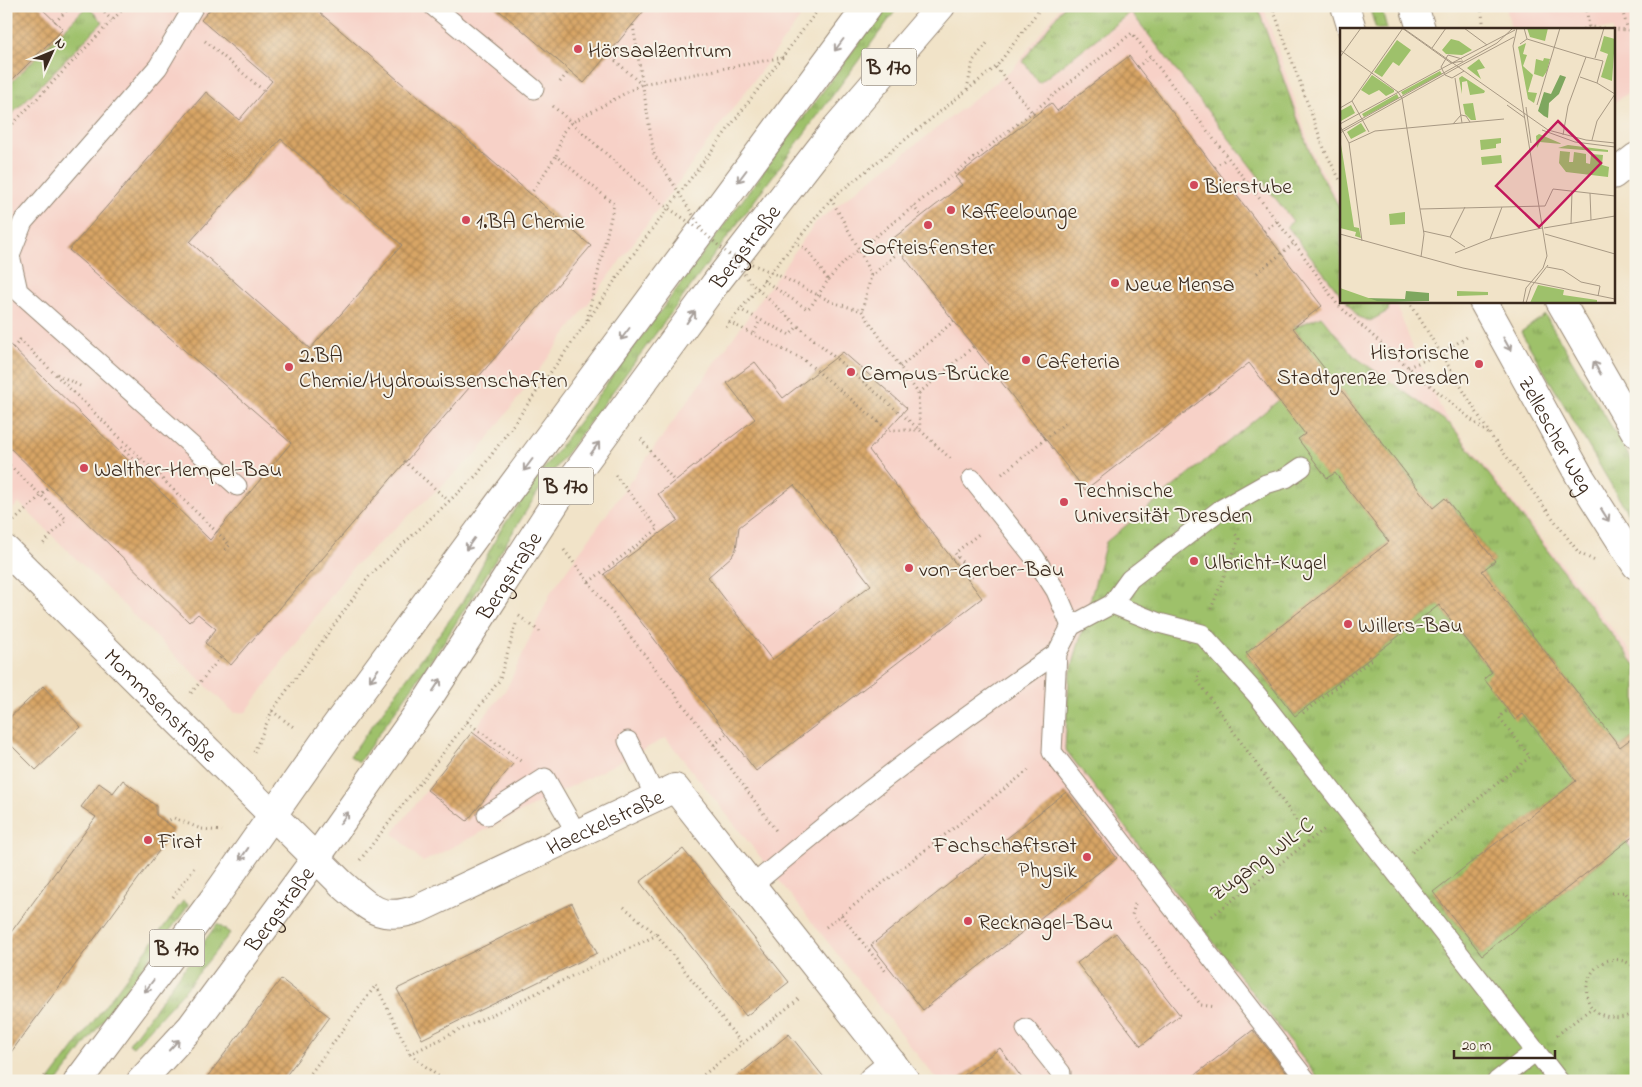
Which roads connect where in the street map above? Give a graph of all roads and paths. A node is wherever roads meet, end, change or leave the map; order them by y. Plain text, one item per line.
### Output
1 (71, 6) edge
2 (97, 6) edge
3 (126, 6) edge
4 (194, 6) edge
5 (433, 6) edge
6 (821, 6) edge
7 (868, 6) edge
8 (941, 6) edge
9 (1042, 6) edge
10 (1272, 6) edge
11 (1345, 6) edge
12 (1414, 6) edge
13 (1481, 6) edge
14 (1586, 6) edge
15 (1621, 6) edge
16 (112, 20) junction
17 (55, 22) dead end
18 (633, 25) dead end
19 (1589, 27) junction
20 (1352, 28) edge
21 (1422, 28) edge
22 (1484, 28) edge
23 (1586, 28) edge
24 (1602, 28) edge
25 (1614, 29) edge
26 (988, 42) dead end
27 (210, 44) dead end
28 (608, 54) dead end
29 (784, 56) junction
30 (1150, 57) junction
31 (996, 67) junction
32 (1137, 68) dead end
33 (642, 84) junction
34 (534, 89) joint
35 (967, 90) junction
36 (264, 91) dead end
37 (1033, 114) junction
38 (571, 122) junction
39 (6, 131) edge
40 (556, 156) junction
41 (1636, 157) edge
42 (1227, 158) junction
43 (1215, 167) dead end
44 (1614, 174) edge
45 (1340, 180) edge
46 (530, 195) dead end
47 (831, 199) junction
48 (913, 206) junction
49 (921, 216) dead end
50 (1277, 221) junction
51 (702, 231) junction
52 (1264, 231) dead end
53 (795, 241) junction
54 (1294, 243) junction
55 (859, 249) junction
56 (900, 252) dead end
57 (727, 253) junction
58 (1257, 273) dead end
59 (871, 276) junction
60 (763, 280) junction
61 (828, 280) junction
62 (819, 294) junction
63 (1410, 302) edge
64 (1484, 302) edge
65 (1561, 302) edge
66 (739, 309) junction
67 (862, 311) junction
68 (760, 320) junction
69 (954, 321) dead end
70 (729, 322) junction
71 (586, 323) junction
72 (798, 326) junction
73 (724, 329) dead end
74 (754, 333) junction
75 (974, 346) dead end
76 (13, 348) dead end
77 (1440, 354) junction
78 (900, 367) junction
79 (1408, 367) junction
80 (52, 371) junction
81 (90, 391) dead end
82 (918, 393) junction
83 (1066, 422) dead end
84 (920, 430) junction
85 (647, 432) dead end
86 (1636, 433) edge
87 (1491, 436) junction
88 (641, 439) junction
89 (126, 442) junction
90 (636, 446) dead end
91 (141, 457) junction
92 (404, 461) dead end
93 (6, 462) edge
94 (1302, 467) dead end
95 (620, 468) dead end
96 (615, 475) junction
97 (675, 482) dead end
98 (610, 483) dead end
99 (977, 485) junction
100 (237, 486) dead end
101 (50, 487) dead end
102 (41, 494) junction
103 (449, 501) junction
104 (1220, 510) junction
105 (1002, 516) junction
106 (13, 522) dead end
107 (569, 542) dead end
108 (564, 550) junction
109 (223, 552) dead end
110 (559, 557) dead end
111 (958, 557) junction
112 (14, 558) edge
113 (952, 561) dead end
114 (1636, 565) edge
115 (1604, 566) dead end
116 (965, 581) dead end
117 (589, 582) junction
118 (1112, 604) junction
119 (524, 609) dead end
120 (519, 616) junction
121 (1071, 626) junction
122 (542, 633) dead end
123 (1202, 634) junction
124 (1057, 653) junction
125 (1366, 654) dead end
126 (222, 657) dead end
127 (1508, 710) dead end
128 (172, 715) junction
129 (467, 722) junction
130 (1283, 728) junction
131 (728, 733) dead end
132 (628, 740) dead end
133 (714, 745) junction
134 (1032, 767) dead end
135 (545, 778) junction
136 (241, 783) junction
137 (656, 798) junction
138 (1349, 811) junction
139 (272, 814) junction
140 (487, 815) dead end
141 (166, 822) dead end
142 (222, 831) junction
143 (577, 834) junction
144 (216, 839) dead end
145 (1310, 840) junction
146 (792, 853) junction
147 (1411, 853) dead end
148 (316, 858) junction
149 (199, 862) dead end
150 (186, 879) dead end
151 (342, 884) junction
152 (753, 885) junction
153 (1612, 893) dead end
154 (624, 907) dead end
155 (1636, 908) edge
156 (1193, 930) junction
157 (656, 935) junction
158 (1636, 968) edge
159 (887, 973) dead end
160 (826, 977) junction
161 (1592, 1008) junction
162 (1636, 1010) edge
163 (1026, 1029) dead end
164 (1555, 1036) dead end
165 (742, 1044) junction
166 (1536, 1051) junction
167 (410, 1054) junction
168 (900, 1072) edge
169 (78, 1081) edge
170 (141, 1081) edge
171 (304, 1081) edge
172 (444, 1081) edge
173 (696, 1081) edge
174 (872, 1081) edge
175 (1060, 1081) edge
176 (1307, 1081) edge
177 (1497, 1081) edge
178 (1559, 1081) edge

1 - 17 path
2 - 16 path
3 - 16 path
4 - 100 lane
5 - 34 lane
6 - 29 path
7 -> 139 main road, B 170
148 -> 8 main road, Bergstraße / B 170
9 - 31 path
10 - 45 path
11 - 20 main road
12 - 21 main road
13 - 22 path
14 - 19 path
15 - 25 path
16 - 39 path
18 - 33 path
19 - 23 path
19 - 24 path
26 - 35 path
27 - 36 path
28 - 33 path
29 - 33 path
29 - 71 path
30 - 32 path
30 - 37 path
30 - 42 path
31 - 35 path
31 - 37 path
33 - 38 path
33 - 51 path, bridge
34 - 38 path
35 - 47 path
37 - 48 path
38 - 40 path
38 - 51 path, bridge
40 - 46 path
40 - 71 path
41 - 44 main road
42 - 43 path
42 - 50 path
47 - 53 path
47 - 55 path
48 - 49 path
48 - 55 path
50 - 52 path
50 - 54 path
51 - 57 path, bridge
53 - 60 path
53 - 61 path
54 - 58 path
54 - 79 path
55 - 59 path
55 - 61 path
56 - 59 path
57 - 62 path, bridge
57 - 72 path, bridge
59 - 67 path
60 - 62 path
60 - 66 path
61 - 62 path
62 - 67 path
63 - 77 path
64 -> 114 main road, Zellescher Weg
86 -> 65 main road
66 - 68 path
66 - 70 path
67 - 78 path
68 - 72 path
68 - 74 path
69 - 78 path
70 - 73 path
70 - 74 path
71 - 103 path
72 - 84 path
74 - 84 path
75 - 82 path
76 - 80 path
77 - 79 path
77 - 87 path
78 - 82 path
79 - 87 path
80 - 81 path
80 - 89 path
82 - 84 path
83 - 99 path
84 - 99 path
85 - 88 path
87 - 115 path
88 - 90 path
88 - 97 path
89 - 91 path
89 - 91 path
91 - 109 path
92 - 103 path
93 - 102 path
94 - 104 lane
95 - 96 path
96 - 98 path
96 - 117 path
99 - 105 lane
101 - 102 path
102 - 106 path
102 - 112 path
103 - 136 path
104 - 118 lane
104 - 123 path
105 - 111 path
105 - 121 lane
107 - 108 path
108 - 110 path
108 - 117 path
111 - 113 path
111 - 116 path
112 - 128 main road, Mommsenstraße
117 - 133 path
118 - 121 lane
118 - 123 lane
119 - 120 path
120 - 122 path
120 - 129 path
121 - 124 lane
123 - 130 lane
123 - 145 path
124 - 146 lane
124 - 156 lane
125 - 130 path
126 - 128 path
127 - 147 path
128 - 136 main road, Mommsenstraße
129 - 135 path
129 - 151 path
130 - 138 lane
131 - 133 path
132 - 137 lane
133 - 146 path
134 - 159 path
135 - 140 lane
135 - 143 lane
136 - 139 main road, Mommsenstraße
136 - 142 path
137 - 143 main road, Haeckelstraße
137 - 152 main road, Haeckelstraße
138 - 145 path, Zugang WIL-C
138 - 166 lane
139 - 148 main road, Mommsenstraße
139 -> 169 main road, B 170
141 - 142 path
142 - 144 path
143 - 151 main road, Haeckelstraße
145 - 156 path, Zugang WIL-C
146 - 152 lane
148 - 151 main road, Haeckelstraße
170 -> 148 main road, Bergstraße / B 170
149 - 150 path
152 - 160 main road, Haeckelstraße
153 - 155 path
154 - 157 path
156 - 176 lane
157 - 165 path
157 - 167 path
158 - 161 path
160 - 165 path
160 - 168 main road, Haeckelstraße
161 - 162 path
161 - 164 path
163 - 175 lane
165 - 173 path
166 - 177 lane
166 - 178 lane
167 - 171 path
167 - 172 path
168 - 174 main road

